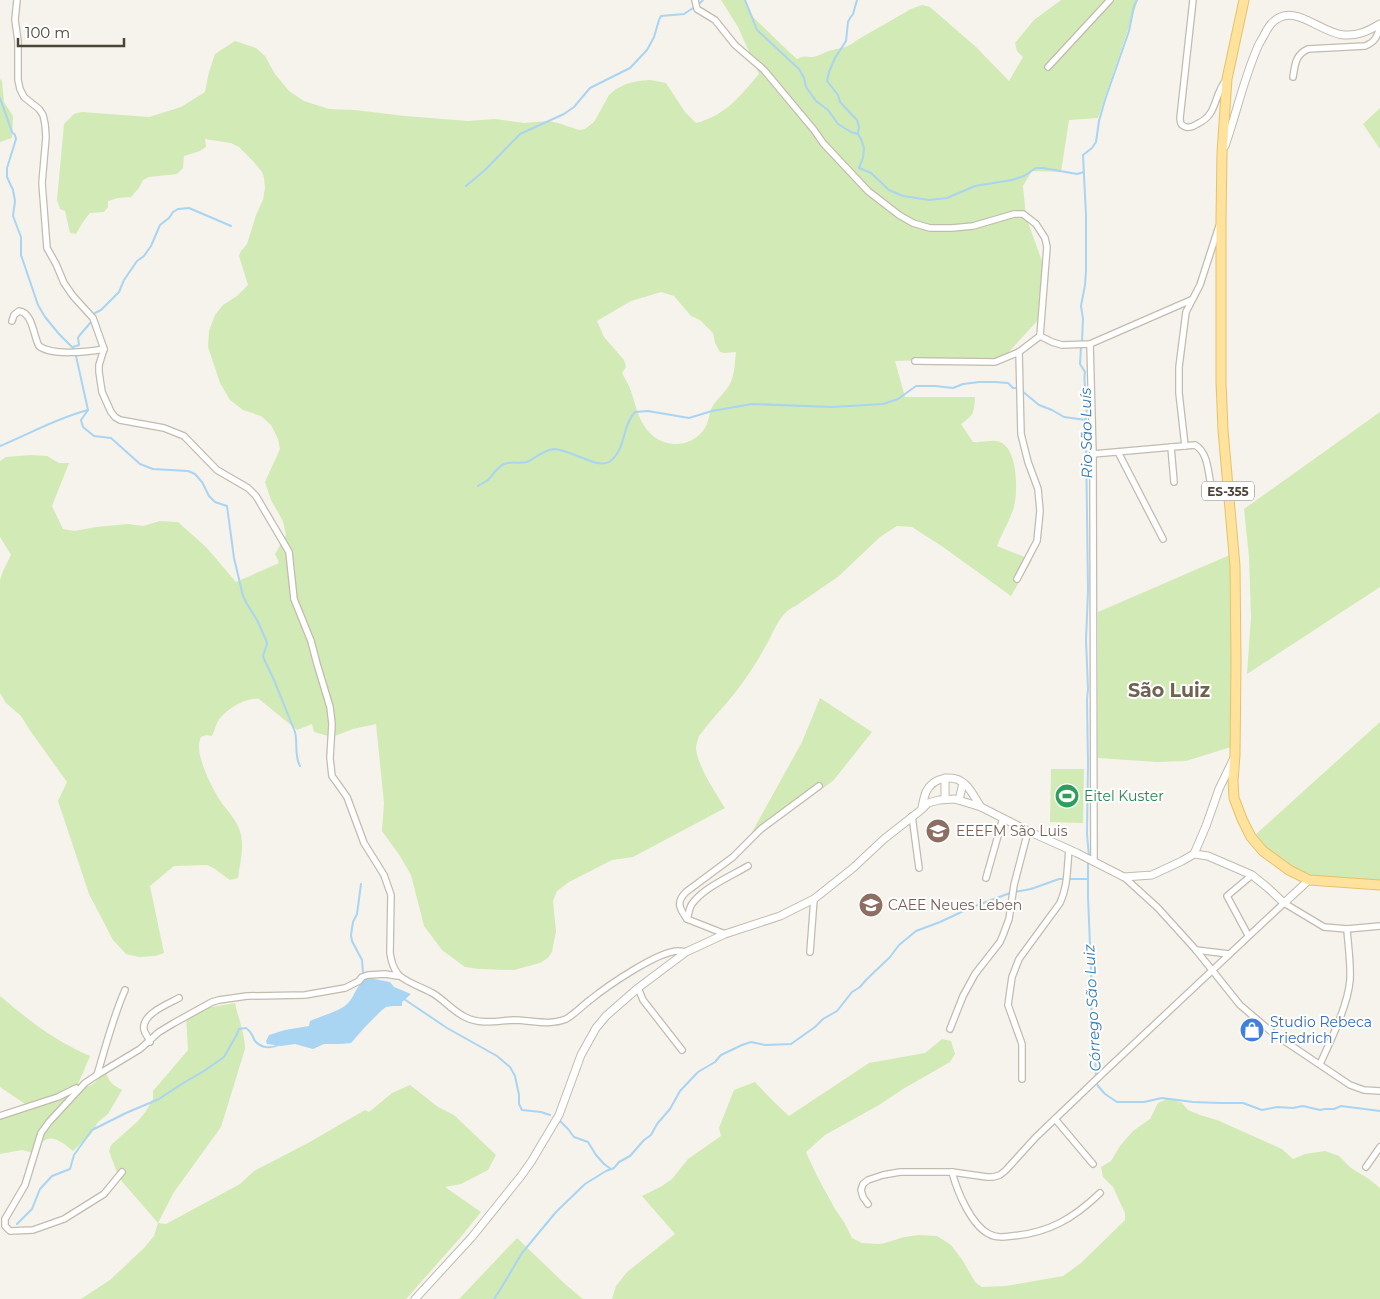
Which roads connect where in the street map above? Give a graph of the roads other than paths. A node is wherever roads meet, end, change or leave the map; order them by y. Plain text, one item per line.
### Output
1 (17, 0) edge
2 (695, 0) edge
3 (1193, 0) edge
4 (1244, 0) edge
5 (1108, 1) edge
6 (1380, 26) edge
7 (1048, 67) dead end
8 (1293, 77) dead end
9 (1227, 80) junction
10 (1222, 153) junction
11 (1221, 219) junction
12 (1191, 300) junction
13 (12, 321) dead end
14 (1040, 336) junction
15 (1088, 344) junction
16 (104, 350) junction
17 (1019, 352) junction
18 (915, 361) dead end
19 (1185, 446) junction
20 (1171, 447) junction
21 (1118, 452) junction
22 (1093, 454) junction
23 (1174, 482) dead end
24 (1210, 485) dead end
25 (1164, 539) dead end
26 (1017, 579) dead end
27 (1236, 755) junction
28 (945, 778) junction
29 (963, 783) junction
30 (819, 786) dead end
31 (945, 799) junction
32 (959, 800) junction
33 (981, 807) junction
34 (921, 810) junction
35 (912, 816) junction
36 (1003, 818) junction
37 (1028, 831) junction
38 (1069, 850) junction
39 (1194, 854) junction
40 (1093, 861) junction
41 (748, 866) dead end
42 (919, 868) dead end
43 (1252, 875) junction
44 (1124, 877) junction
45 (986, 878) dead end
46 (1309, 880) junction
47 (1380, 885) edge
48 (814, 899) junction
49 (1284, 903) junction
50 (687, 919) junction
51 (1380, 926) edge
52 (1347, 929) junction
53 (725, 934) junction
54 (1248, 935) junction
55 (1196, 950) junction
56 (686, 952) junction
57 (810, 952) dead end
58 (1229, 954) junction
59 (1212, 969) junction
60 (398, 976) junction
61 (638, 988) junction
62 (125, 990) dead end
63 (179, 998) dead end
64 (950, 1029) dead end
65 (150, 1042) junction
66 (682, 1050) dead end
67 (1320, 1064) junction
68 (97, 1075) junction
69 (1022, 1080) dead end
70 (85, 1083) junction
71 (1380, 1092) edge
72 (0, 1116) edge
73 (1055, 1119) junction
74 (1380, 1147) edge
75 (1093, 1164) dead end
76 (1366, 1167) dead end
77 (122, 1172) dead end
78 (952, 1172) junction
79 (1100, 1193) dead end
80 (868, 1204) dead end
81 (415, 1299) edge

1 - 16 street
2 - 14 street
3 - 9 street
4 - 9 main road, ES-355
5 - 7 street
6 - 8 street
6 - 10 street
9 - 10 main road, ES-355
10 - 11 main road, ES-355
11 - 12 street
11 - 27 main road, ES-355
12 - 15 street
12 - 19 street
13 - 16 street
14 - 15 street
14 - 17 street
15 - 22 street
16 - 60 street
17 - 18 street
17 - 26 street
19 - 20 street
19 - 24 street
20 - 21 street
20 - 23 street
21 - 22 street
21 - 25 street
22 - 40 street
27 - 39 street
27 - 46 main road, ES-355
28 - 29 street
28 - 31 street
28 - 34 street
29 - 32 street
29 - 33 street
30 - 50 street
31 - 32 street
31 - 34 street
32 - 33 street
33 - 36 street
34 - 35 street
35 - 42 street
35 - 48 street
36 - 37 street
36 - 45 street
37 - 38 street
37 - 64 street
38 - 40 street
38 - 69 street
39 - 43 street
39 - 44 street
40 - 44 street
41 - 50 street
43 - 49 street
43 - 54 street
44 - 55 street
46 - 47 main road, ES-355
46 - 49 street
48 - 53 street
48 - 57 street
49 - 52 street
49 - 54 street
50 - 53 street
51 - 52 street
52 - 67 street
53 - 56 street
54 - 58 street
55 - 58 street
55 - 59 street
56 - 60 street
56 - 61 street
58 - 59 street
59 - 67 street
59 - 73 street
60 - 65 street
61 - 66 street
61 - 81 street
62 - 68 street
63 - 65 street
65 - 68 street
67 - 71 street
68 - 70 street
70 - 72 street
70 - 77 street
73 - 75 street
73 - 78 street
74 - 76 street
78 - 79 street
78 - 80 street

